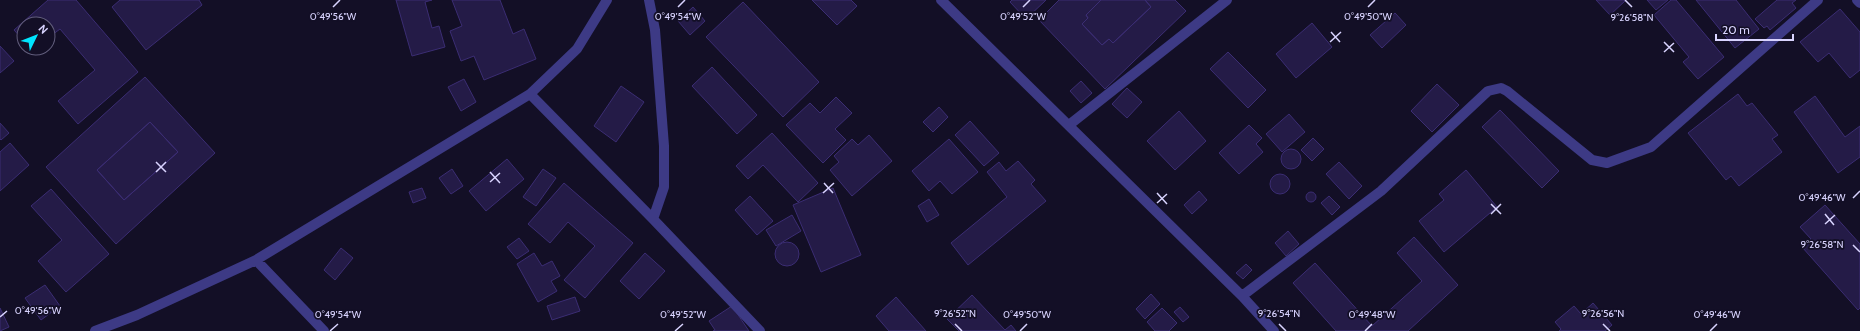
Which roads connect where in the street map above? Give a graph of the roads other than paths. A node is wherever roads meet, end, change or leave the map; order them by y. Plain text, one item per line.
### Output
1 (607, 0) edge
2 (649, 0) edge
3 (941, 0) edge
4 (1228, 0) edge
5 (1818, 0) edge
6 (1857, 0) edge
7 (1860, 3) edge
8 (530, 94) junction
9 (1069, 126) junction
10 (653, 219) junction
11 (256, 260) junction
12 (1242, 296) junction
13 (95, 331) edge
14 (324, 331) edge
15 (760, 331) edge
16 (1274, 331) edge

1 - 8 street
2 - 10 street
3 - 9 street
4 - 9 street
5 - 12 street
6 - 7 street
8 - 10 street
8 - 11 street
9 - 12 street
10 - 15 street
11 - 13 street
11 - 14 street
12 - 16 street

